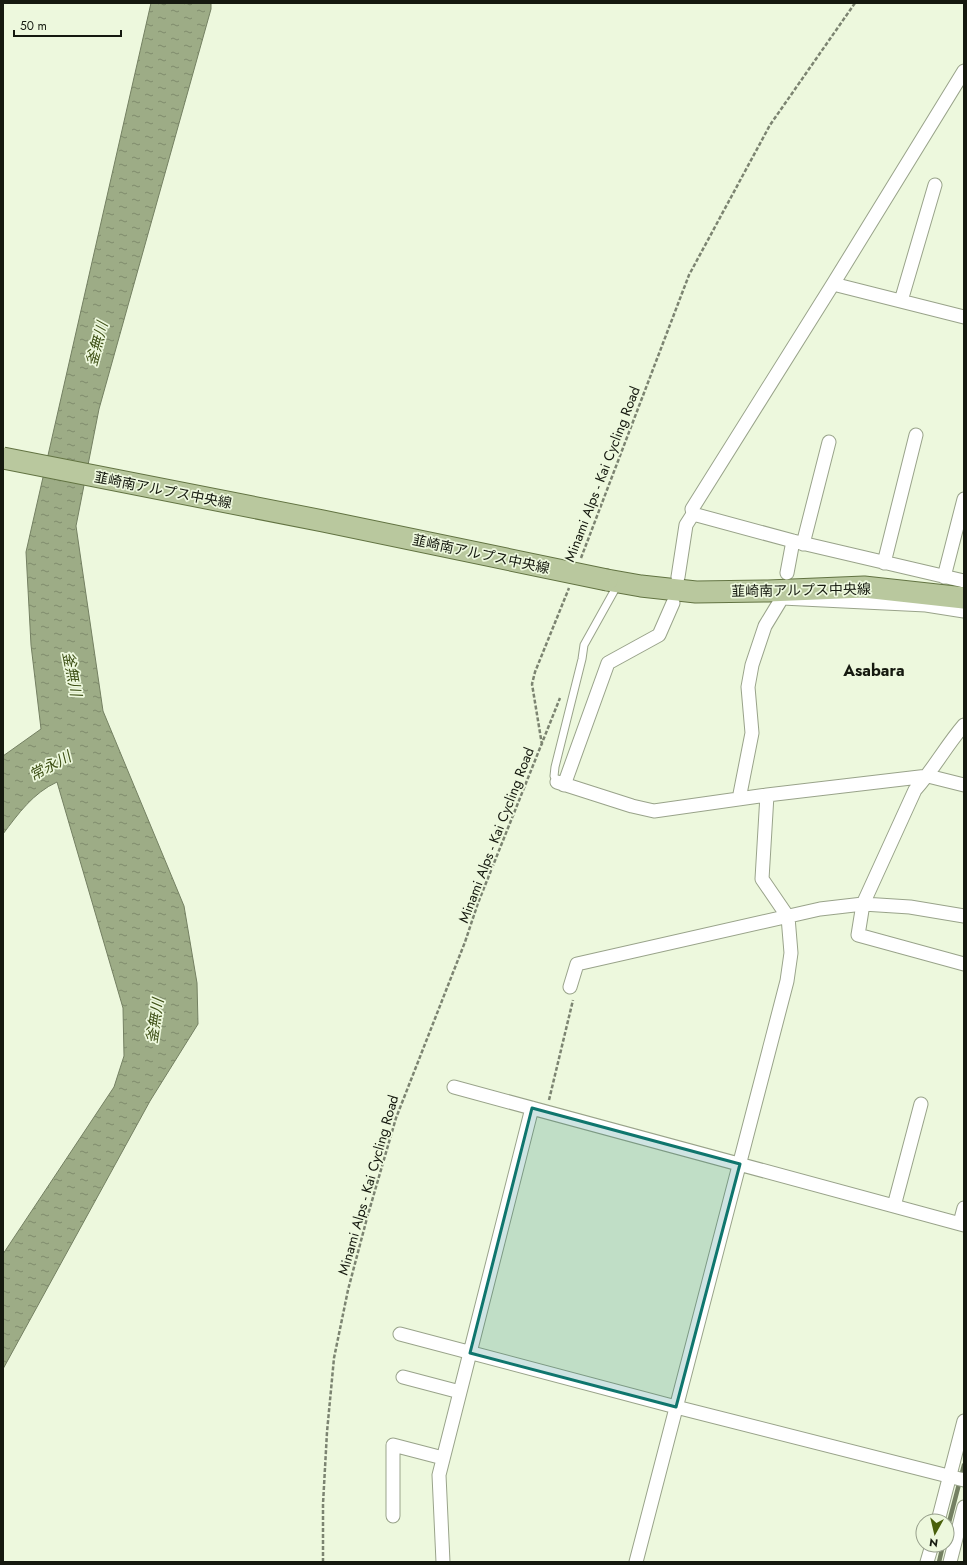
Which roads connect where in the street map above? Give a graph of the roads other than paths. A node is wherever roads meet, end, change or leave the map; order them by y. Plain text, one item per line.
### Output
1 (964, 71) edge
2 (935, 185) dead end
3 (833, 284) junction
4 (901, 301) junction
5 (964, 317) edge
6 (916, 435) dead end
7 (829, 442) dead end
8 (3, 458) edge
9 (964, 499) edge
10 (693, 514) junction
11 (798, 542) junction
12 (884, 563) junction
13 (787, 572) dead end
14 (678, 577) dead end
15 (944, 577) junction
16 (613, 581) junction
17 (964, 581) edge
18 (964, 598) edge
19 (673, 603) dead end
20 (964, 611) edge
21 (964, 725) edge
22 (928, 776) junction
23 (561, 783) junction
24 (964, 785) edge
25 (767, 795) junction
26 (739, 798) junction
27 (863, 904) junction
28 (964, 916) edge
29 (788, 917) junction
30 (964, 964) edge
31 (570, 987) road end
32 (454, 1088) dead end
33 (921, 1104) dead end
34 (532, 1108) junction
35 (740, 1164) junction
36 (894, 1206) junction
37 (964, 1208) edge
38 (962, 1224) edge
39 (400, 1334) dead end
40 (470, 1353) junction
41 (403, 1377) dead end
42 (460, 1392) junction
43 (676, 1407) junction
44 (964, 1421) edge
45 (443, 1458) junction
46 (950, 1476) junction
47 (964, 1480) edge
48 (964, 1507) edge
49 (940, 1513) edge
50 (393, 1516) dead end
51 (959, 1545) edge
52 (443, 1562) edge
53 (636, 1562) edge
54 (950, 1562) edge

1 - 3 street
2 - 4 street
3 - 4 street
3 - 10 street
4 - 5 street
6 - 12 street
7 - 11 street
8 - 16 main road, 韮崎南アルプス中央線, bridge
9 - 15 street
10 - 11 street
10 - 14 street
11 - 12 street
11 - 13 street
12 - 15 street
15 - 17 street
16 - 18 main road, 韮崎南アルプス中央線
16 - 23 lane
19 - 23 street
20 - 26 street
21 - 22 street
22 - 24 street
22 - 25 street
22 - 27 street
23 - 26 street
25 - 26 street
25 - 29 street
27 - 28 street
27 - 29 street
27 - 30 street
29 - 31 street
29 - 35 street
32 - 34 street
33 - 36 street
34 - 35 street
34 - 40 street
35 - 36 street
35 - 43 street
36 - 38 street
37 - 38 street
39 - 40 street
40 - 42 street
40 - 43 street
41 - 42 street
42 - 45 street
43 - 46 street
43 - 53 street
44 - 46 street
45 - 50 street
45 - 52 street
46 - 47 street
46 - 49 street
48 - 51 street
51 - 54 street

